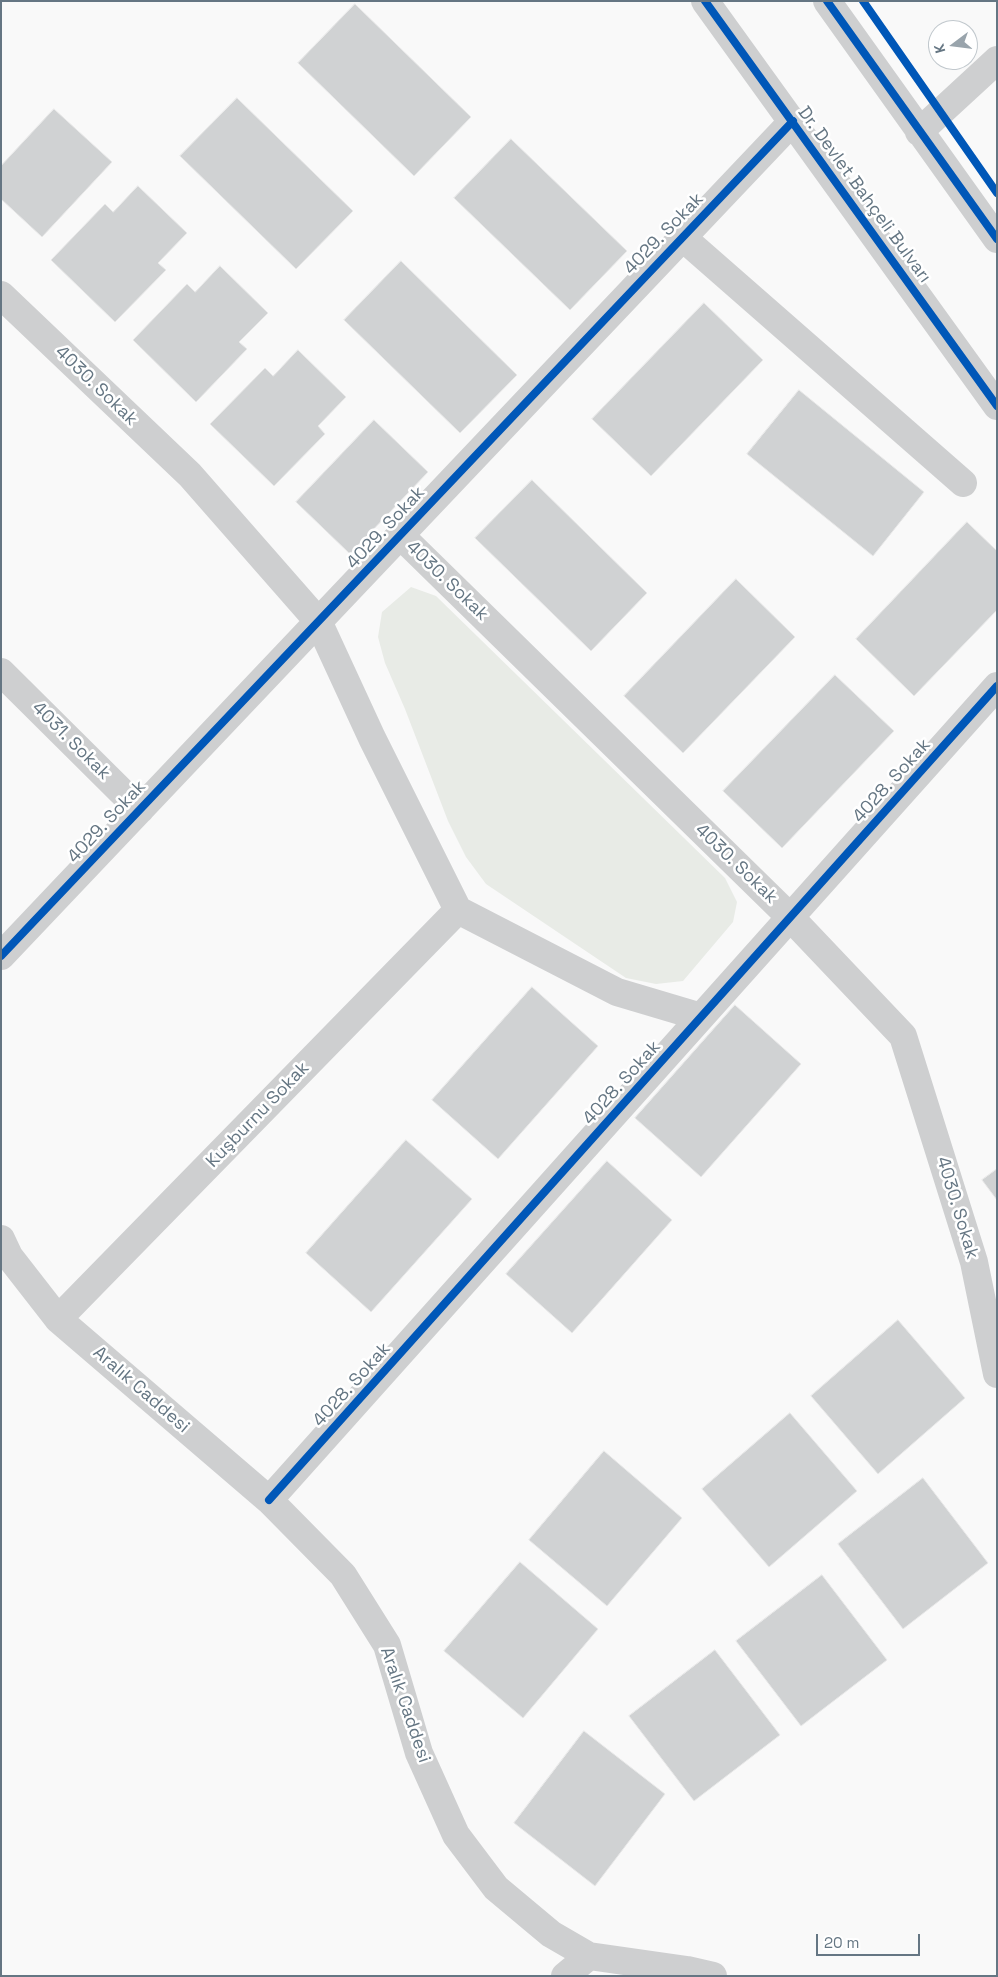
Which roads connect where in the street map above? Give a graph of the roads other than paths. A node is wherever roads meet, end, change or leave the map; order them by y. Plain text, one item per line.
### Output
1 (705, 1) edge
2 (827, 1) edge
3 (997, 60) edge
4 (792, 121) junction
5 (919, 132) junction
6 (682, 237) junction
7 (997, 239) edge
8 (1, 295) edge
9 (997, 406) edge
10 (963, 483) dead end
11 (400, 535) junction
12 (318, 621) junction
13 (1, 672) edge
14 (997, 686) edge
15 (140, 810) junction
16 (458, 910) junction
17 (790, 917) junction
18 (1, 956) edge
19 (701, 1017) junction
20 (1, 1239) edge
21 (58, 1320) junction
22 (997, 1374) edge
23 (269, 1500) junction
24 (589, 1956) junction
25 (565, 1976) edge
26 (713, 1976) edge

1 - 4 street, Dr. Devlet Bahçeli Bulvarı
2 - 5 street
3 - 5 street
4 - 6 street, 4029. Sokak
4 - 9 street, Dr. Devlet Bahçeli Bulvarı
5 - 7 street
6 - 10 street
6 - 11 street, 4029. Sokak
8 - 12 street, 4030. Sokak
11 - 12 street, 4029. Sokak
11 - 17 street, 4030. Sokak
12 - 15 street, 4029. Sokak
12 - 16 street, 4030. Sokak
13 - 15 street, 4031. Sokak
14 - 17 street, 4028. Sokak
15 - 18 street, 4029. Sokak
16 - 19 street
16 - 21 street, Kuşburnu Sokak
17 - 19 street, 4028. Sokak
17 - 22 street, 4030. Sokak
19 - 23 street, 4028. Sokak
20 - 21 street, Aralık Caddesi
21 - 23 street, Aralık Caddesi
23 - 24 street, Aralık Caddesi
24 - 25 street
24 - 26 street, Aralık Caddesi

